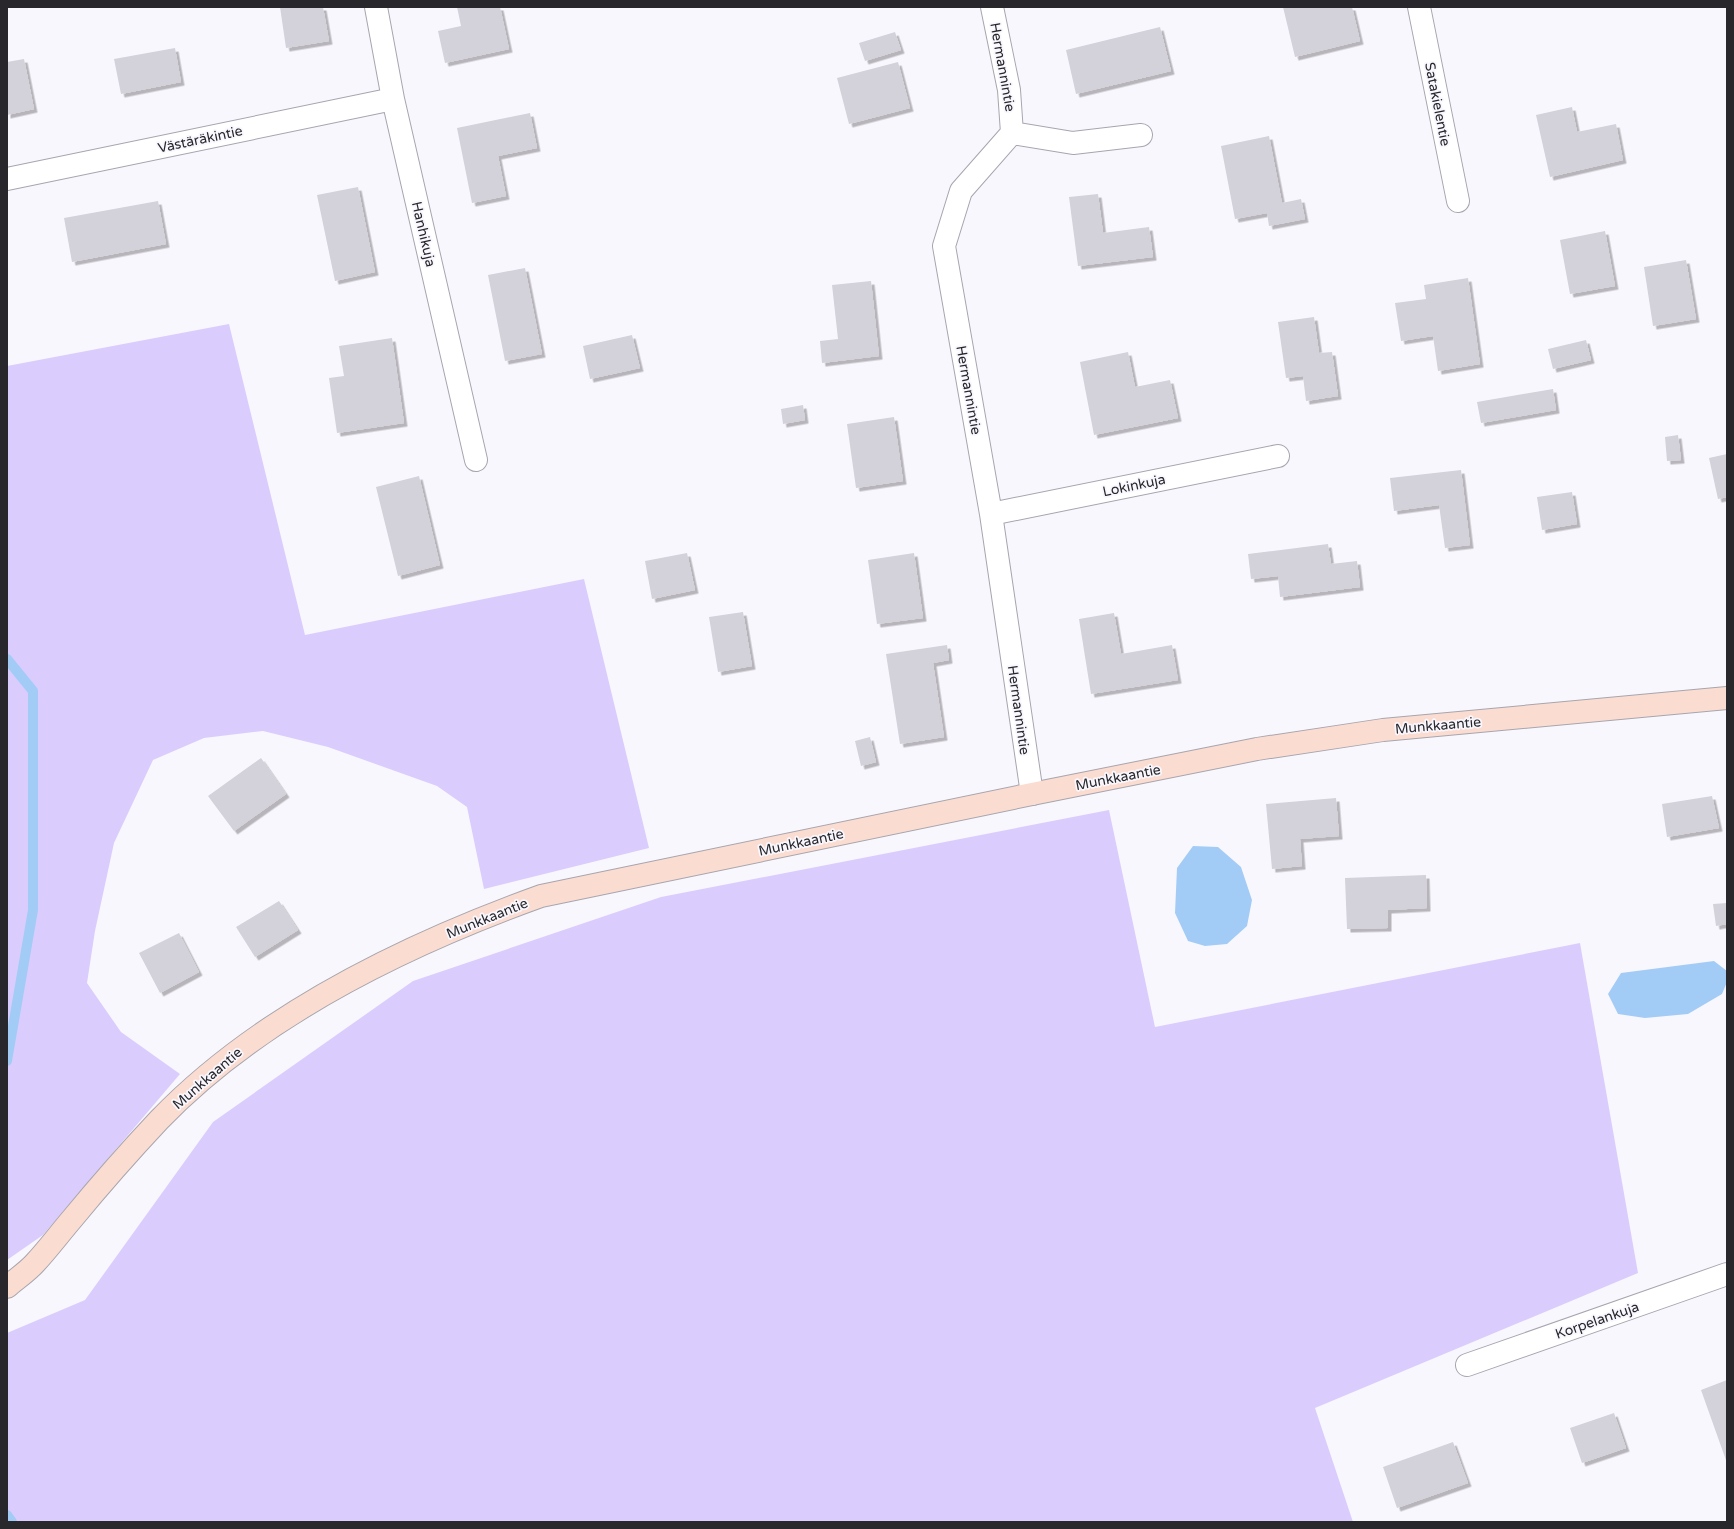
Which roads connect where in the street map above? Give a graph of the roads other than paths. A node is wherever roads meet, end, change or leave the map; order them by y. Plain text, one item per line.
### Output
1 (376, 7) edge
2 (992, 7) edge
3 (1419, 7) edge
4 (393, 99) junction
5 (1012, 133) junction
6 (1141, 135) dead end
7 (7, 179) edge
8 (1458, 201) dead end
9 (1278, 456) dead end
10 (476, 460) dead end
11 (991, 514) junction
12 (1727, 698) edge
13 (1032, 794) junction
14 (1727, 1274) edge
15 (7, 1287) edge
16 (1467, 1365) dead end

1 - 4 street, Hanhikuja
2 - 5 street, Hermannintie
3 - 8 street, Satakielentie
4 - 7 street, Västäräkintie
4 - 10 street, Hanhikuja
5 - 6 street
5 - 11 street, Hermannintie
9 - 11 street, Lokinkuja
11 - 13 street, Hermannintie
12 - 13 street, Munkkaantie
13 - 15 street, Munkkaantie
14 - 16 street, Korpelankuja

